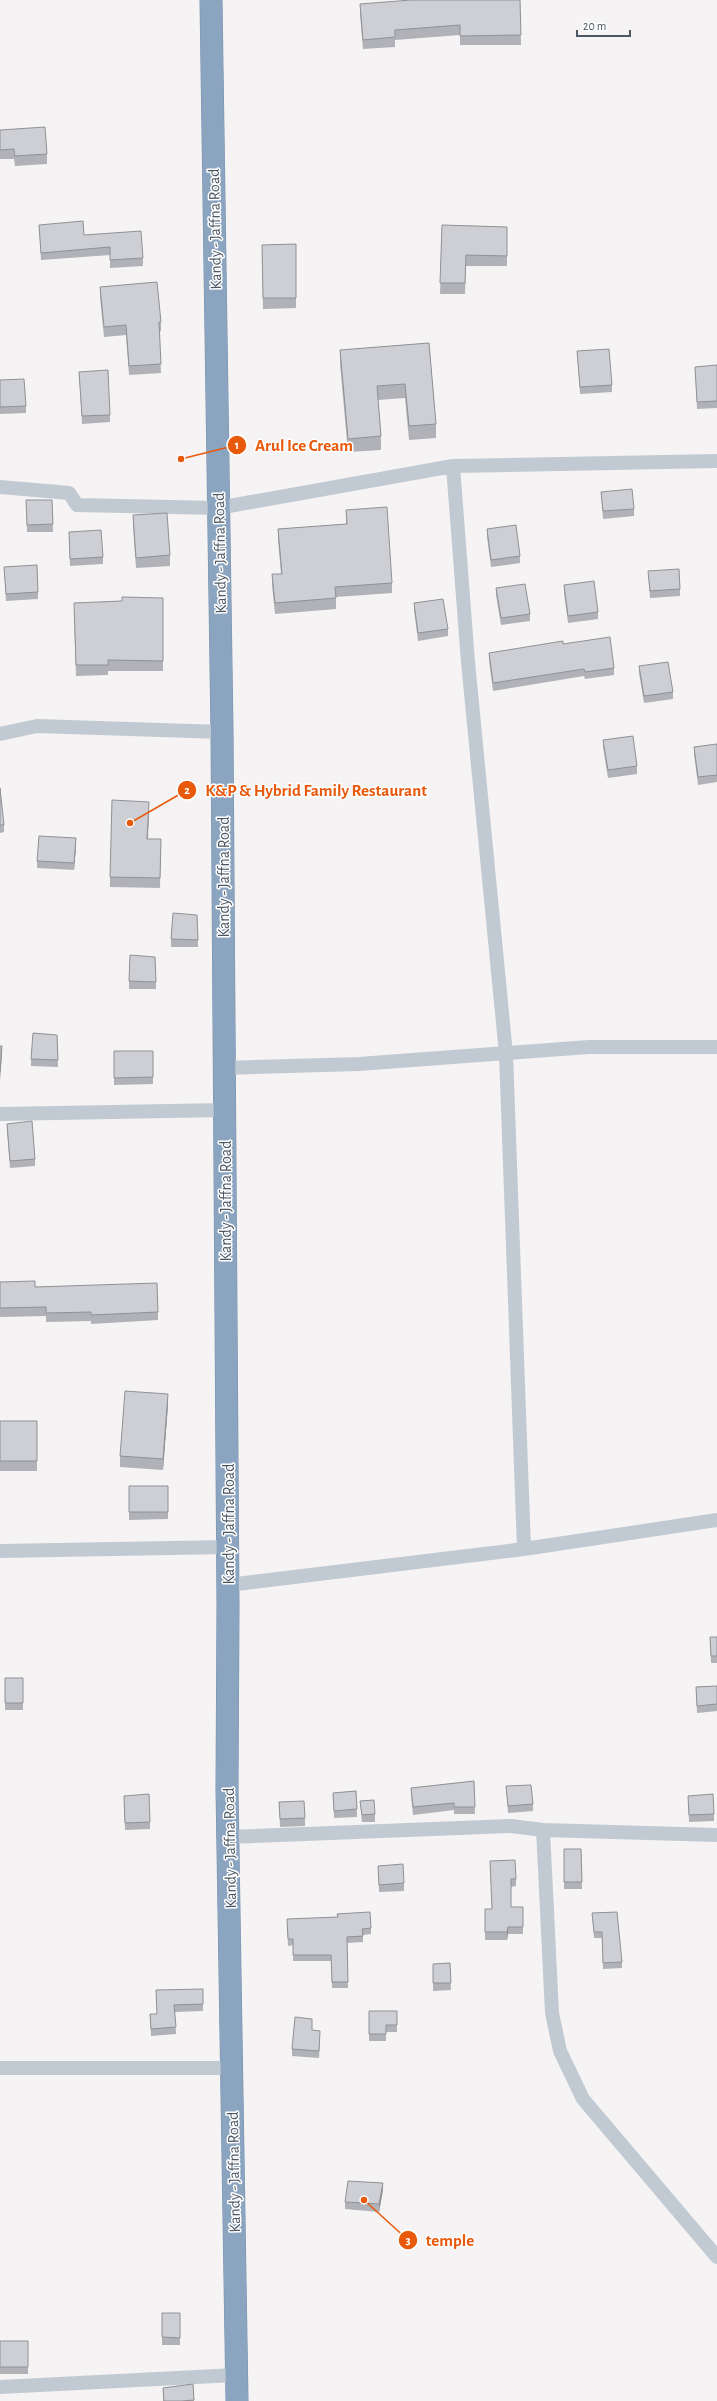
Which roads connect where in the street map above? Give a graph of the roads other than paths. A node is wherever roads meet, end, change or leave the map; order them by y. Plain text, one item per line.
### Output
1 (211, 0) edge
2 (717, 461) edge
3 (453, 466) junction
4 (0, 487) edge
5 (218, 508) junction
6 (222, 732) junction
7 (0, 734) edge
8 (717, 1047) edge
9 (506, 1054) junction
10 (224, 1068) junction
11 (225, 1110) junction
12 (0, 1114) edge
13 (717, 1520) edge
14 (228, 1547) junction
15 (524, 1549) junction
16 (0, 1552) edge
17 (228, 1585) junction
18 (543, 1830) junction
19 (717, 1835) edge
20 (229, 1836) junction
21 (0, 2068) edge
22 (232, 2068) junction
23 (717, 2256) edge
24 (236, 2375) junction
25 (0, 2387) edge
26 (237, 2401) edge

1 - 5 highway, Kandy - Jaffna Road
2 - 3 street
3 - 5 street
3 - 9 street
4 - 5 street
5 - 6 highway, Kandy - Jaffna Road
6 - 7 street
6 - 10 highway, Kandy - Jaffna Road
8 - 9 street
9 - 10 street
9 - 15 street
10 - 11 highway, Kandy - Jaffna Road
11 - 12 street
11 - 14 highway, Kandy - Jaffna Road
13 - 15 street
14 - 16 street
14 - 17 highway, Kandy - Jaffna Road
15 - 17 street
17 - 20 highway, Kandy - Jaffna Road
18 - 19 street
18 - 20 street
18 - 23 street
20 - 22 highway, Kandy - Jaffna Road
21 - 22 street
22 - 24 highway, Kandy - Jaffna Road
24 - 25 street
24 - 26 highway, Kandy - Jaffna Road

